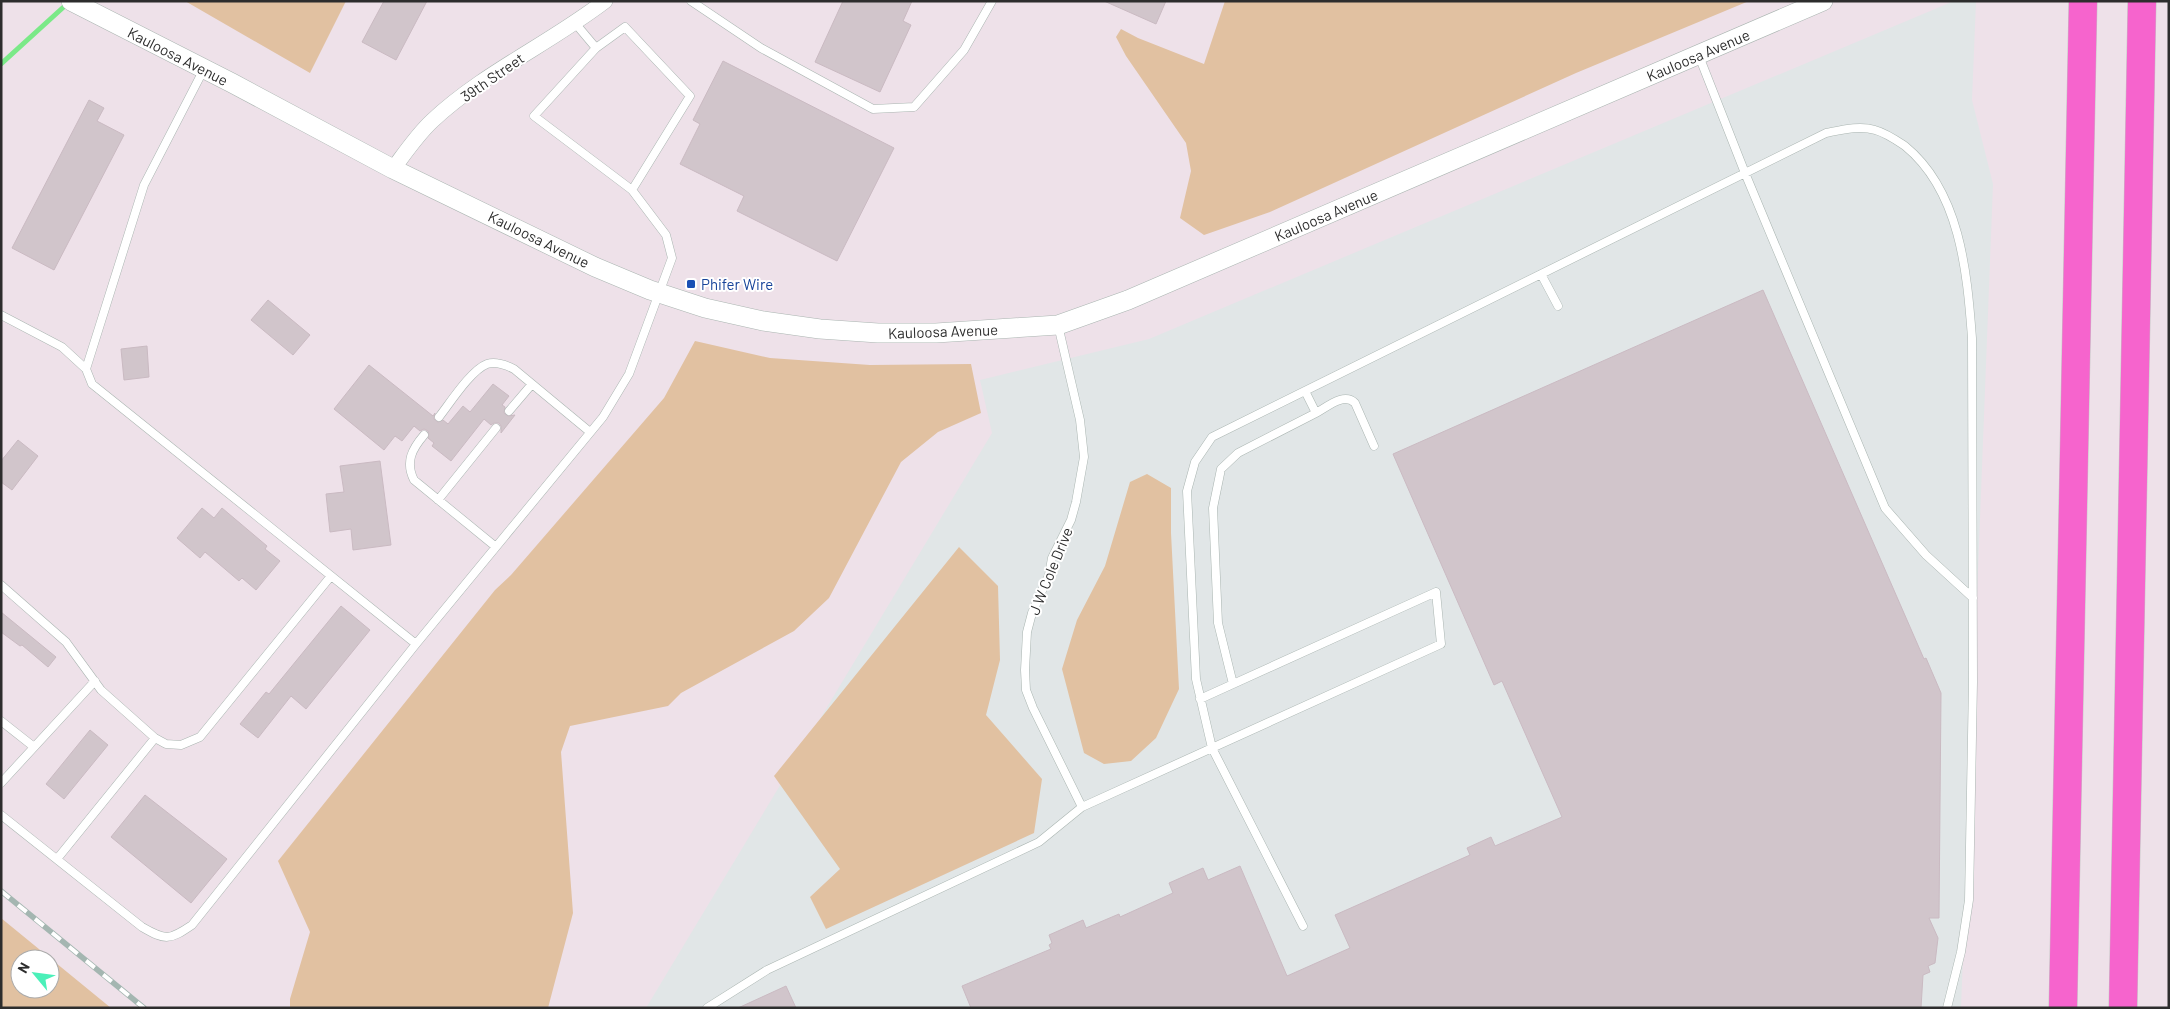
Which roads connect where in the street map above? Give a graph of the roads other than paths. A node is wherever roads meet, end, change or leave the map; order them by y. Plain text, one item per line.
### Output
1 (71, 1) edge
2 (605, 1) edge
3 (691, 1) edge
4 (992, 1) edge
5 (1823, 1) edge
6 (2083, 1) edge
7 (2142, 1) edge
8 (575, 23) junction
9 (596, 48) junction
10 (1698, 55) junction
11 (204, 69) junction
12 (393, 169) junction
13 (1745, 173) junction
14 (632, 190) junction
15 (1541, 274) junction
16 (660, 293) junction
17 (1558, 306) dead end
18 (1, 315) edge
19 (1058, 325) junction
20 (86, 369) junction
21 (532, 384) junction
22 (1304, 391) junction
23 (509, 411) dead end
24 (1316, 413) junction
25 (439, 416) dead end
26 (496, 428) dead end
27 (590, 432) junction
28 (424, 434) dead end
29 (1374, 446) dead end
30 (438, 500) junction
31 (496, 547) junction
32 (331, 576) junction
33 (1, 585) edge
34 (1973, 598) junction
35 (416, 644) junction
36 (95, 681) junction
37 (1233, 684) junction
38 (1200, 699) junction
39 (1, 721) edge
40 (155, 738) junction
41 (34, 747) junction
42 (1212, 748) junction
43 (1, 783) edge
44 (1082, 807) junction
45 (1, 815) edge
46 (57, 859) junction
47 (1303, 926) dead end
48 (707, 1008) edge
49 (1947, 1008) edge
50 (2063, 1008) edge
51 (2123, 1008) edge

1 - 11 street, Kauloosa Avenue
2 - 8 street, 39th Street
3 - 4 lane
5 - 10 street, Kauloosa Avenue
6 - 50 highway
7 - 51 highway
8 - 9 lane
8 - 12 street, 39th Street
9 - 14 lane
9 - 14 lane
10 - 13 lane
10 - 19 street, Kauloosa Avenue
11 - 12 street, Kauloosa Avenue
11 - 20 lane
12 - 16 street, Kauloosa Avenue
13 - 15 lane
13 - 34 lane
13 - 34 lane
14 - 16 lane
15 - 17 lane
15 - 22 lane
16 - 19 street, Kauloosa Avenue
16 - 27 lane
18 - 20 lane
19 - 44 lane, J W Cole Drive
20 - 32 lane
21 - 23 lane
21 - 25 lane
21 - 27 lane
22 - 24 lane
22 - 38 lane
24 - 29 lane
24 - 37 lane
26 - 30 lane
27 - 31 lane
28 - 30 lane
30 - 31 lane
31 - 35 lane
32 - 35 lane
32 - 40 lane
33 - 36 lane
34 - 49 lane
35 - 46 lane
36 - 40 lane
36 - 41 lane
37 - 38 lane
37 - 42 lane
38 - 42 lane
39 - 41 lane
40 - 46 lane
41 - 43 lane
42 - 44 lane
42 - 47 lane
44 - 48 lane
45 - 46 lane

